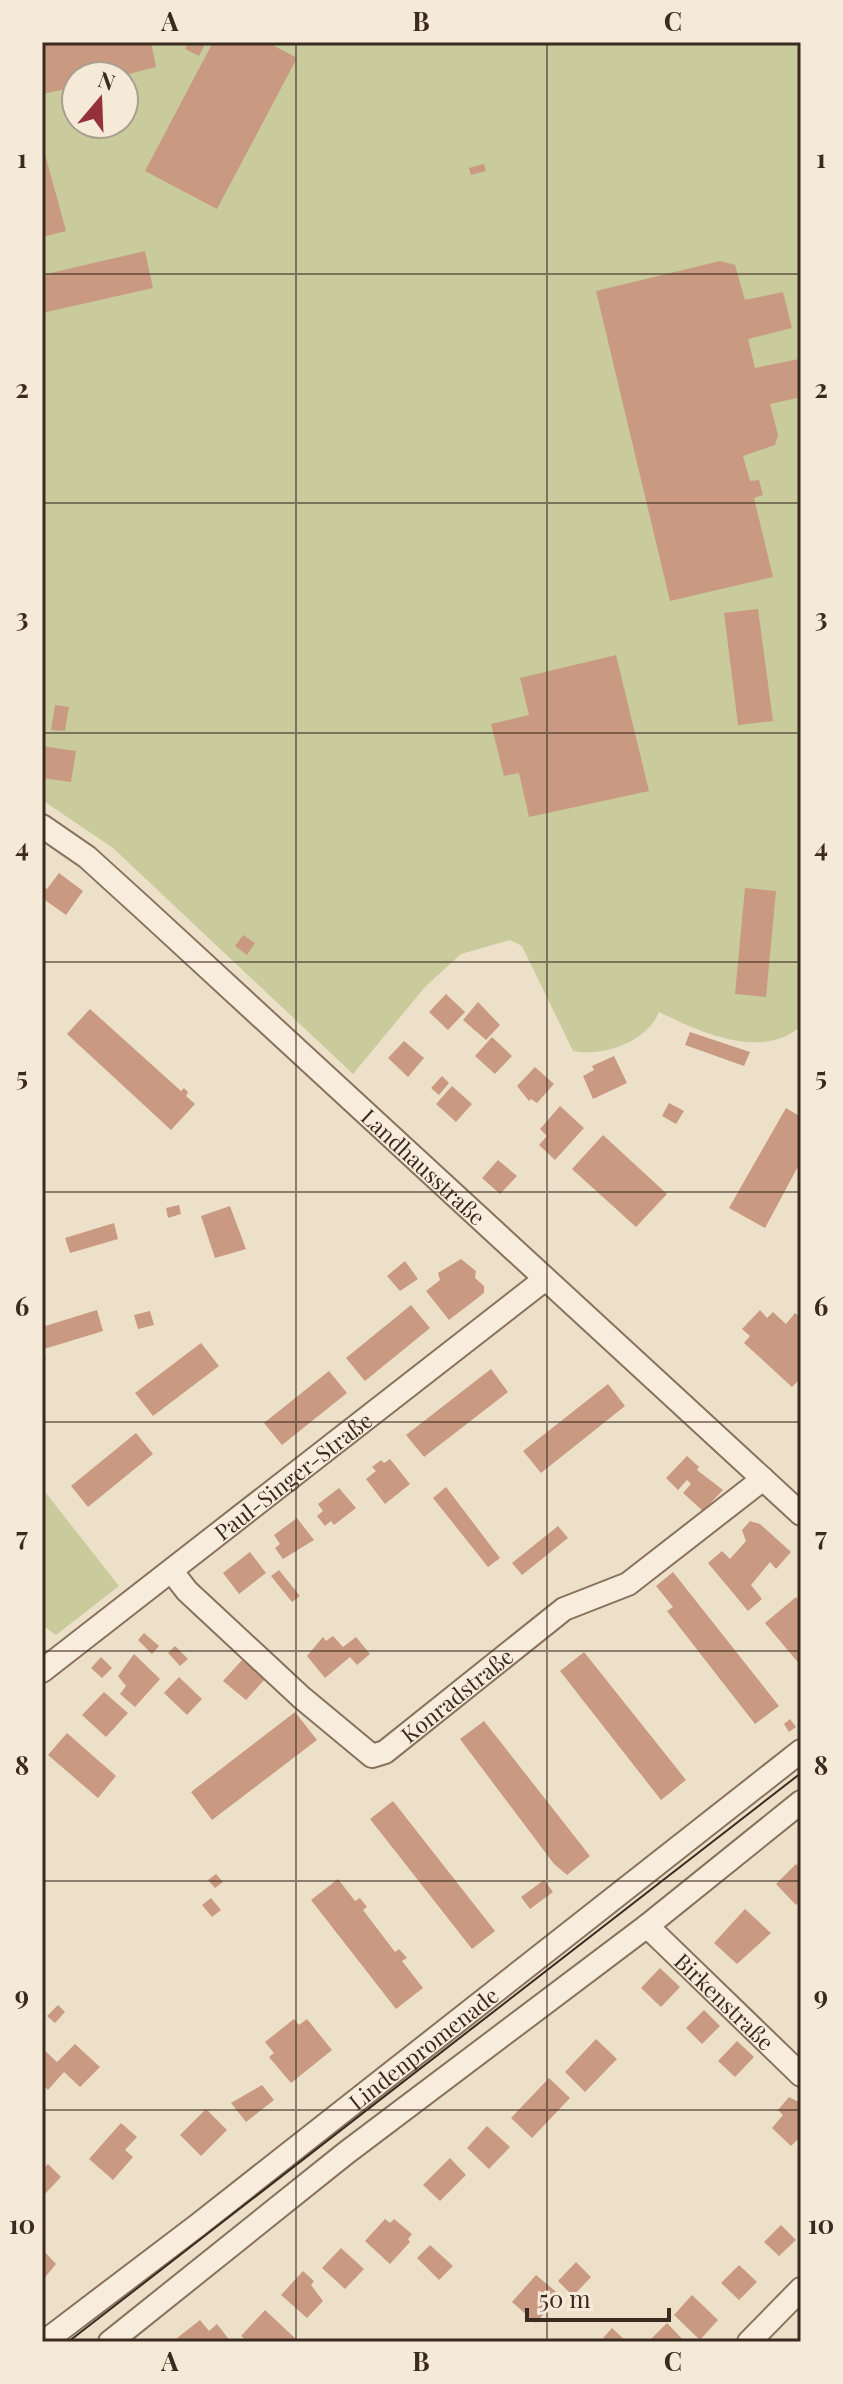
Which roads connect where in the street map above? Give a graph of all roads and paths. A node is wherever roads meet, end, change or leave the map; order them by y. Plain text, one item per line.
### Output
1 (42, 826) edge
2 (544, 1280) junction
3 (763, 1479) junction
4 (801, 1514) edge
5 (173, 1573) junction
6 (42, 1671) edge
7 (801, 1751) edge
8 (801, 1802) edge
9 (647, 1926) junction
10 (801, 2075) edge
11 (801, 2289) edge
12 (44, 2342) edge
13 (110, 2342) edge
14 (749, 2342) edge

1 - 2 street, Landhausstraße
2 - 3 street, Landhausstraße
2 - 5 street, Paul-Singer-Straße
3 - 4 street, Landhausstraße
3 - 5 street, Konradstraße
5 - 6 street, Paul-Singer-Straße
7 - 12 street, Lindenpromenade
8 - 9 street, Lindenpromenade
9 - 10 street, Birkenstraße
9 - 13 street, Lindenpromenade
11 - 14 street

